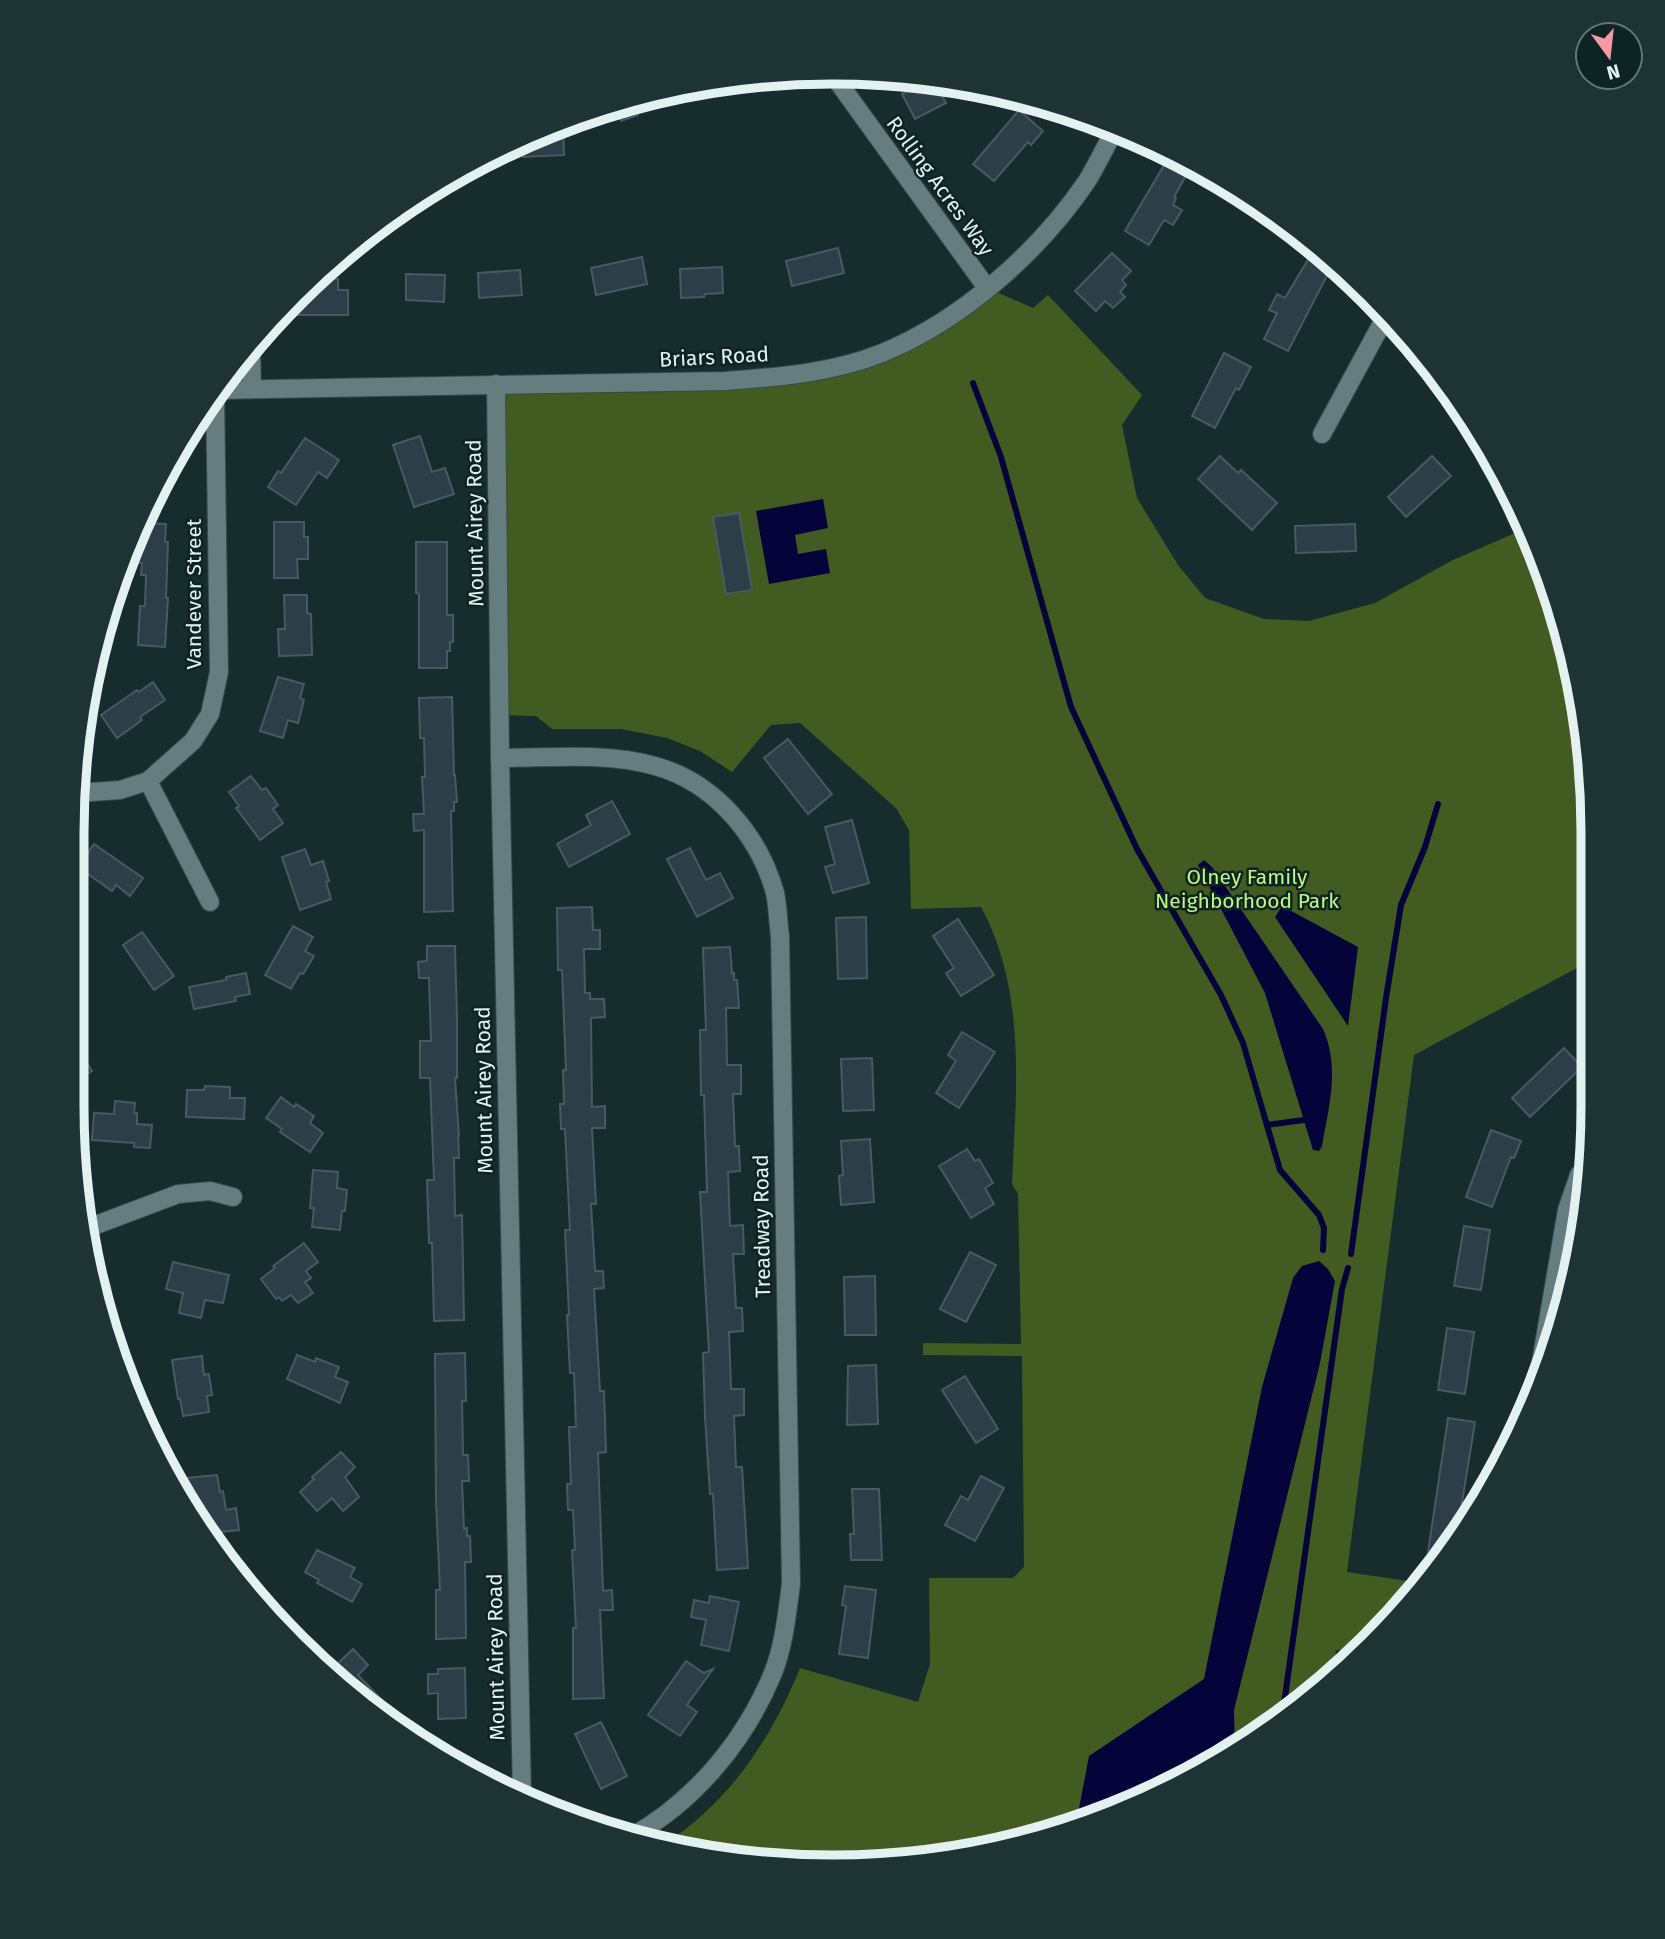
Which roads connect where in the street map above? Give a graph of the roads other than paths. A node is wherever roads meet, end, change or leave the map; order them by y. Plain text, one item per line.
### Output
1 (840, 84) edge
2 (1111, 138) edge
3 (987, 288) junction
4 (1381, 324) edge
5 (251, 362) edge
6 (496, 384) junction
7 (252, 389) junction
8 (229, 390) edge
9 (216, 408) edge
10 (1322, 434) dead end
11 (500, 758) junction
12 (148, 781) junction
13 (86, 792) edge
14 (211, 902) dead end
15 (1577, 1181) edge
16 (233, 1197) dead end
17 (94, 1226) edge
18 (1554, 1303) edge
19 (522, 1787) edge
20 (642, 1830) edge

1 - 3 street, Rolling Acres Way
2 - 3 street, Briars Road
3 - 6 street, Briars Road
4 - 10 street
5 - 7 street
6 - 7 street, Briars Road
6 - 11 street, Mount Airey Road
7 - 8 street, Briars Road
9 - 12 street, Vandever Street
11 - 19 street, Mount Airey Road
11 - 20 street, Treadway Road
12 - 13 street, Vandever Street
12 - 14 street
15 - 18 street
16 - 17 street

